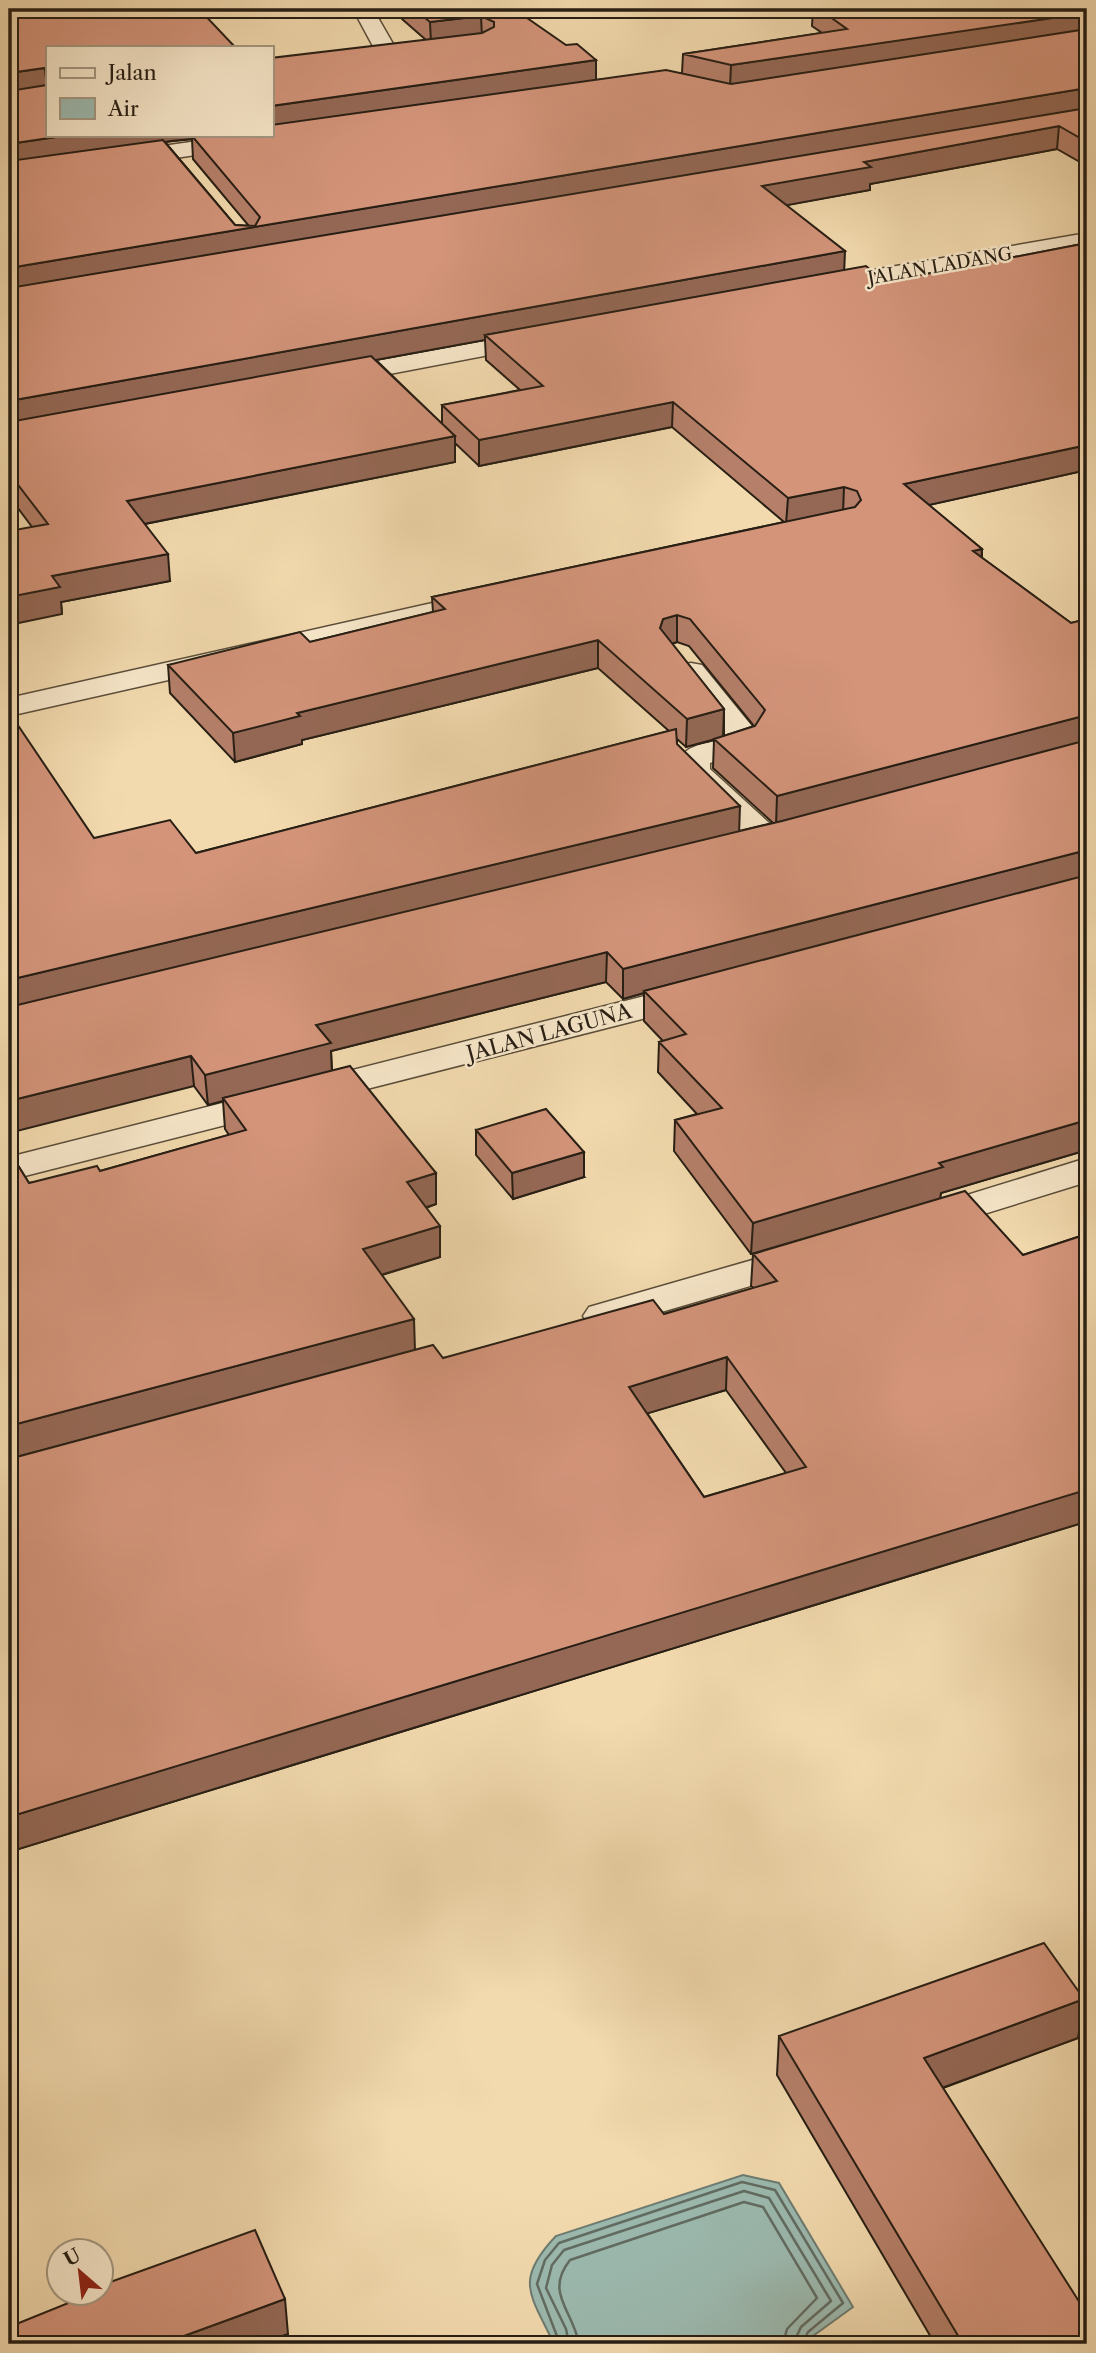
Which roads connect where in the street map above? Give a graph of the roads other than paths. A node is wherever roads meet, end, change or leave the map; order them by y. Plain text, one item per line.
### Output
1 (363, 9) edge
2 (416, 53) edge
3 (389, 56) junction
4 (363, 60) edge
5 (267, 138) edge
6 (171, 151) junction
7 (103, 161) edge
8 (188, 172) edge
9 (1087, 240) edge
10 (808, 289) edge
11 (556, 335) edge
12 (303, 382) edge
13 (495, 598) edge
14 (676, 654) edge
15 (9, 706) edge
16 (727, 850) edge
17 (726, 986) edge
18 (9, 1169) edge
19 (1087, 1170) edge
20 (888, 1231) edge
21 (834, 1247) edge
22 (569, 1325) edge

1 - 3 street
2 - 3 street
3 - 4 street
5 - 6 street
6 - 7 street
6 - 8 street
9 - 10 street, JALAN LADANG
11 - 12 street
13 - 15 street
14 - 16 street
17 - 18 street, JALAN LAGUNA
19 - 20 street
21 - 22 street

